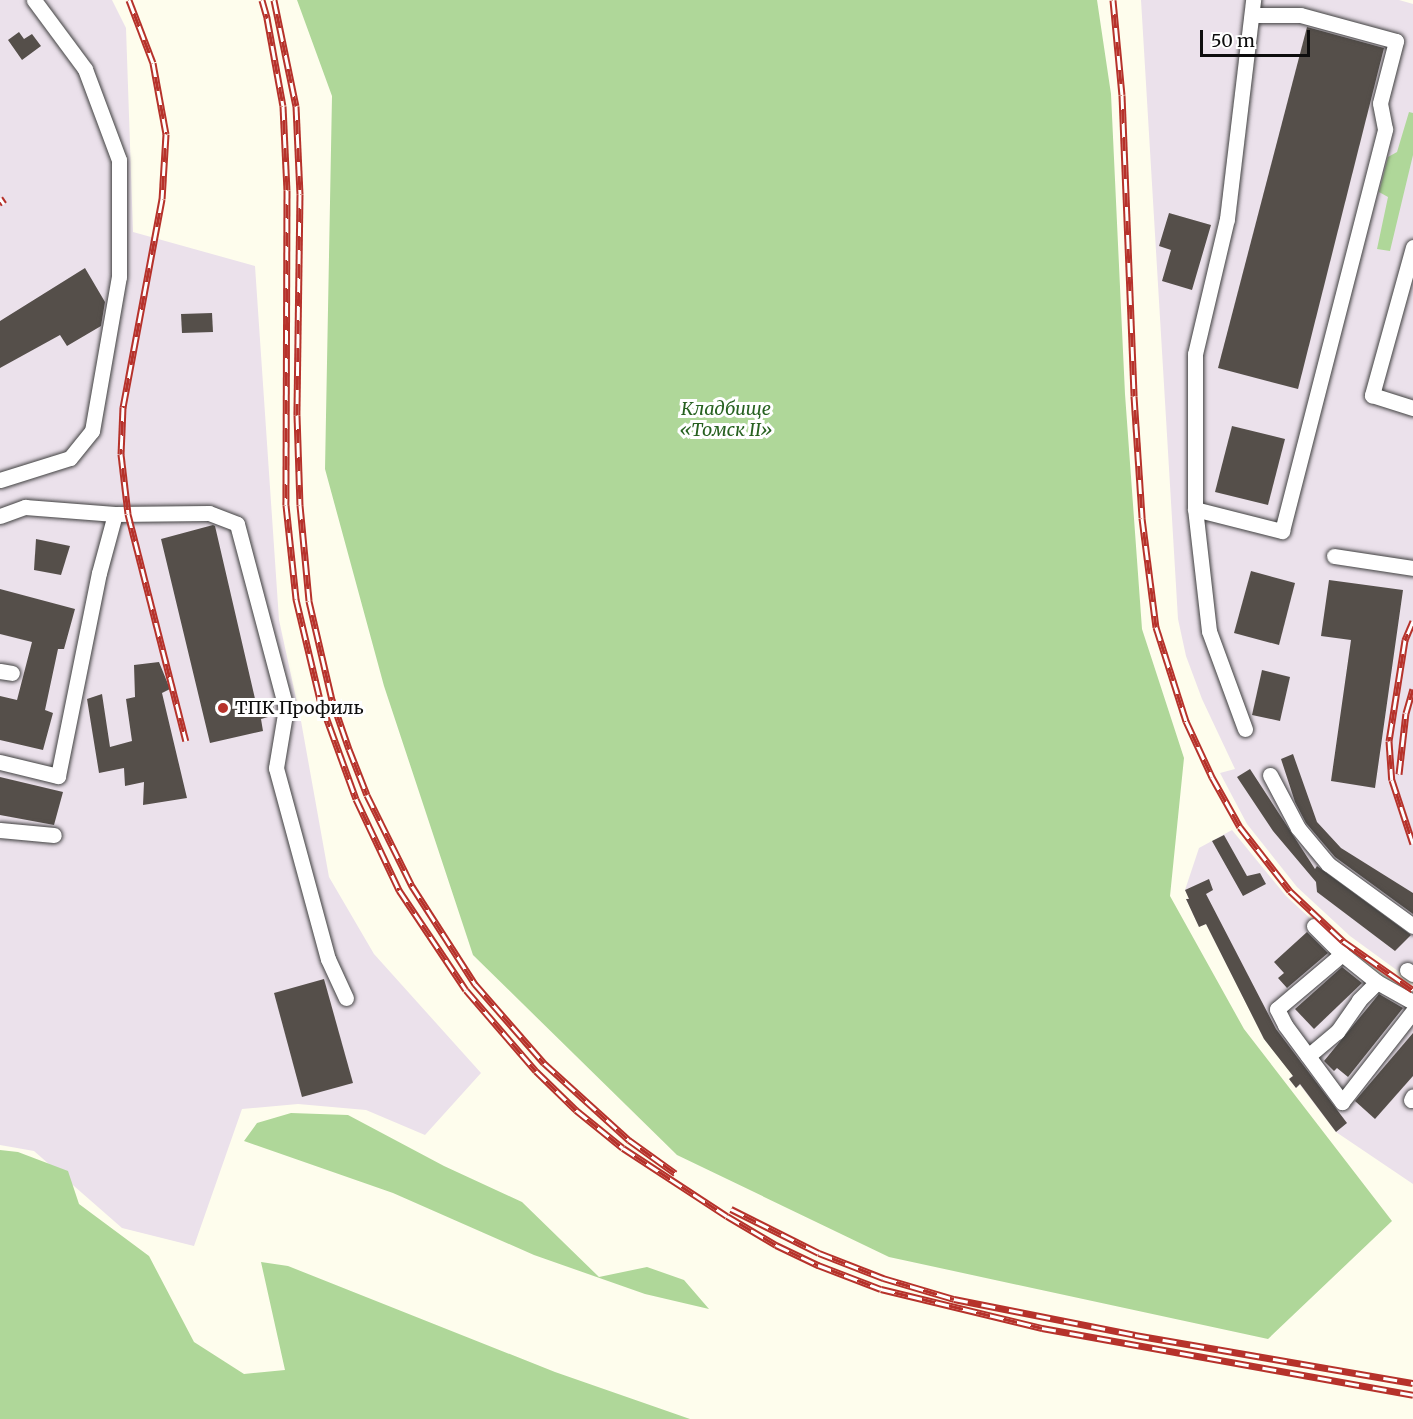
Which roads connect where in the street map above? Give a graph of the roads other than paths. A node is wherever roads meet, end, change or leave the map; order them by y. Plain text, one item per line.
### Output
1 (33, 0) edge
2 (1253, 7) edge
3 (1413, 246) edge
4 (1413, 408) edge
5 (3, 474) edge
6 (1195, 509) junction
7 (115, 514) junction
8 (0, 516) edge
9 (1334, 556) dead end
10 (1413, 568) edge
11 (1245, 729) dead end
12 (0, 762) edge
13 (1270, 775) dead end
14 (0, 830) edge
15 (54, 835) dead end
16 (1314, 926) dead end
17 (1413, 926) edge
18 (1342, 954) junction
19 (1377, 982) junction
20 (346, 998) dead end
21 (1413, 1002) edge
22 (1413, 1011) edge
23 (1308, 1056) junction

1 - 5 lane
2 - 6 lane
2 - 6 lane
3 - 4 lane
6 - 11 lane
7 - 8 lane
7 - 12 lane
7 - 20 lane
9 - 10 lane
13 - 17 lane
14 - 15 lane
16 - 18 lane
18 - 19 lane
18 - 23 lane
19 - 21 lane
19 - 23 lane
22 - 23 lane

